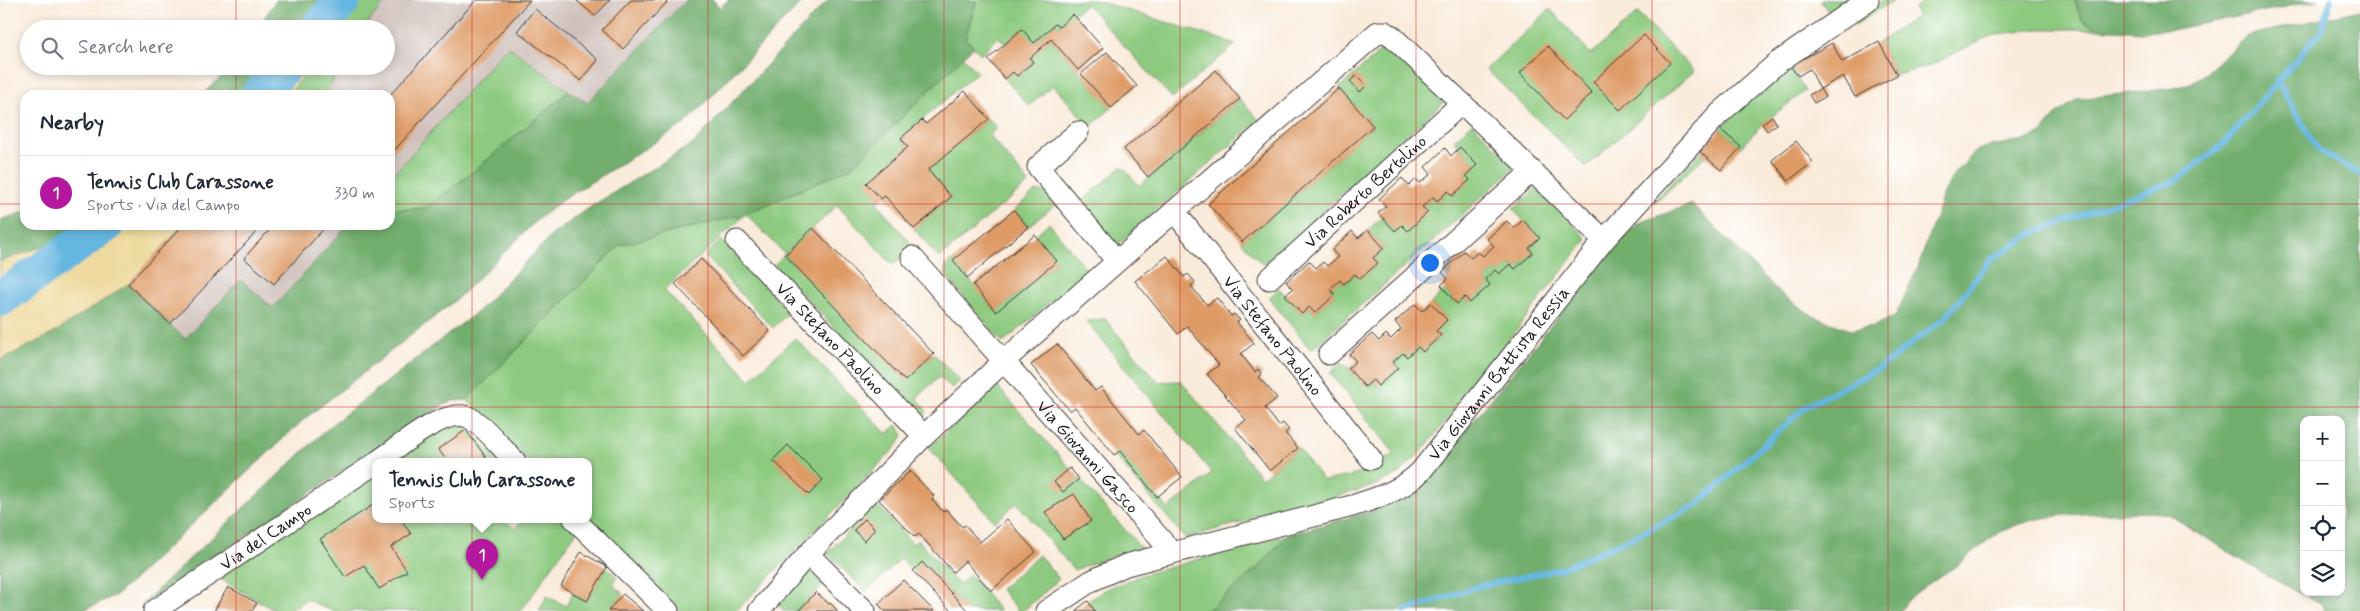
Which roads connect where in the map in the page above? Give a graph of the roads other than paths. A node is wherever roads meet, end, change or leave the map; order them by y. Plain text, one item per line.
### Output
1 (1868, 0) edge
2 (1462, 103) junction
3 (1078, 132) dead end
4 (1532, 171) junction
5 (1174, 211) junction
6 (1604, 240) junction
7 (737, 241) dead end
8 (912, 257) dead end
9 (1117, 261) junction
10 (1269, 279) dead end
11 (1329, 354) dead end
12 (1005, 360) junction
13 (924, 436) junction
14 (383, 458) edge
15 (512, 458) edge
16 (1371, 459) dead end
17 (372, 465) edge
18 (578, 523) edge
19 (1172, 552) junction
20 (808, 554) junction
21 (154, 611) edge
22 (668, 611) edge
23 (758, 611) edge
24 (864, 611) edge
25 (1046, 611) edge

1 - 6 street, Via Giovanni Battista Ressia
2 - 4 street
2 - 5 street
2 - 10 street, Via Roberto Bertolino
3 - 9 street
4 - 6 street
4 - 11 street
5 - 9 street
5 - 16 street, Via Stefano Paolino
6 - 19 street, Via Giovanni Battista Ressia
7 - 13 street, Via Stefano Paolino
8 - 12 street
9 - 12 street
12 - 13 street
12 - 19 street, Via Giovanni Gasco
13 - 20 street
14 - 15 street, Via del Campo
17 - 21 street, Via del Campo
18 - 22 street
19 - 25 street, Via Giovanni Battista Ressia
20 - 23 street
20 - 24 street

